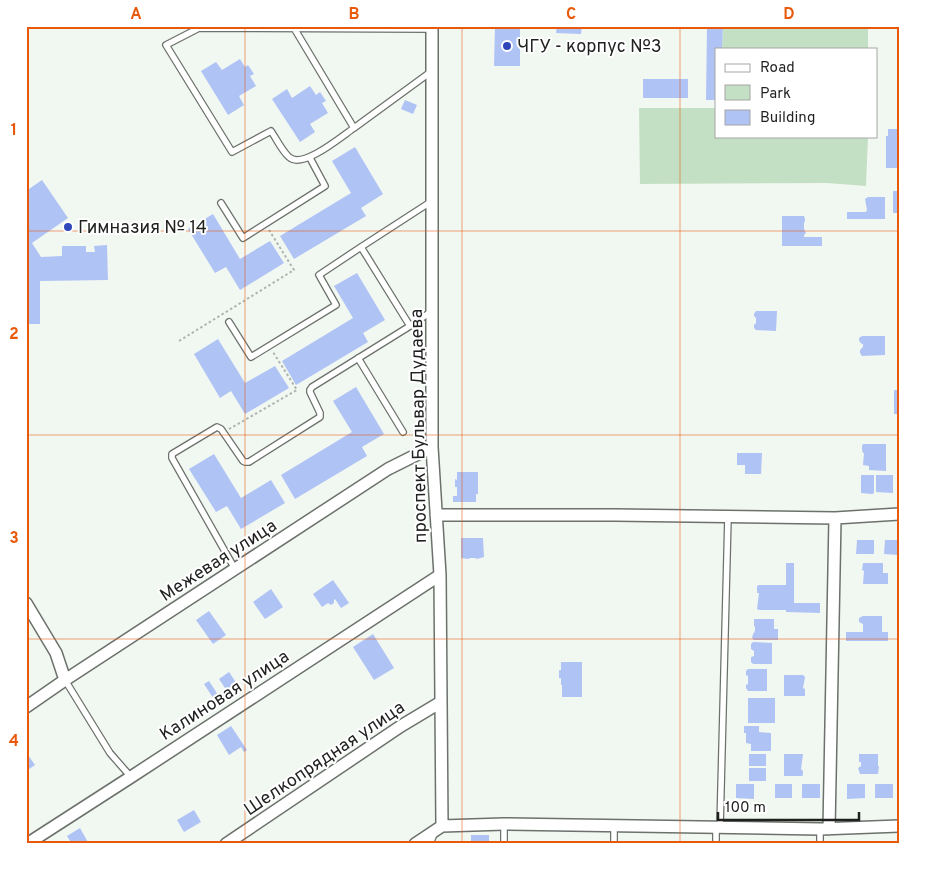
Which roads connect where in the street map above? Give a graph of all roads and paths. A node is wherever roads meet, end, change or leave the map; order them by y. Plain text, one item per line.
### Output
1 (432, 27) edge
2 (294, 28) junction
3 (432, 71) junction
4 (354, 128) junction
5 (310, 158) junction
6 (432, 201) junction
7 (221, 203) dead end
8 (265, 224) junction
9 (360, 247) junction
10 (432, 311) junction
11 (229, 322) dead end
12 (410, 326) junction
13 (179, 341) dead end
14 (269, 346) junction
15 (358, 358) junction
16 (403, 432) dead end
17 (224, 433) junction
18 (432, 448) junction
19 (899, 514) edge
20 (436, 515) junction
21 (728, 517) junction
22 (835, 518) junction
23 (235, 569) junction
24 (440, 575) junction
25 (26, 603) edge
26 (65, 680) junction
27 (441, 702) junction
28 (26, 707) edge
29 (131, 777) junction
30 (504, 824) junction
31 (614, 826) junction
32 (899, 826) edge
33 (718, 827) junction
34 (439, 828) junction
35 (825, 829) junction
36 (27, 844) edge
37 (226, 844) edge
38 (415, 844) edge
39 (430, 844) edge
40 (504, 844) edge
41 (614, 844) edge
42 (716, 844) edge
43 (820, 844) edge

1 - 2 lane
1 - 3 street, проспект Бульвар Дудаева
2 - 4 lane
2 - 5 lane
3 - 4 lane
3 - 6 street, проспект Бульвар Дудаева
4 - 5 lane
5 - 8 lane
6 - 9 lane
6 - 10 street, проспект Бульвар Дудаева
7 - 8 lane
8 - 13 path
9 - 12 lane
9 - 14 lane
10 - 12 lane
10 - 18 street, проспект Бульвар Дудаева
11 - 14 lane
12 - 15 lane
14 - 17 path
15 - 16 lane
15 - 17 lane
17 - 23 lane
18 - 20 street, проспект Бульвар Дудаева
18 - 23 street, Межевая улица
19 - 22 street
20 - 21 street
20 - 24 street, проспект Бульвар Дудаева
21 - 22 street
21 - 33 lane
22 - 35 street
23 - 26 street, Межевая улица
24 - 27 street, проспект Бульвар Дудаева
24 - 29 street, Калиновая улица
25 - 26 street
26 - 28 street, Межевая улица
26 - 29 lane
27 - 34 street, проспект Бульвар Дудаева
27 - 37 street, Шелкопрядная улица
29 - 36 street, Калиновая улица
30 - 31 street
30 - 34 street
30 - 40 lane
31 - 33 street
31 - 41 lane
32 - 35 street
33 - 35 street
33 - 42 lane
34 - 38 street
34 - 39 lane
35 - 43 lane

